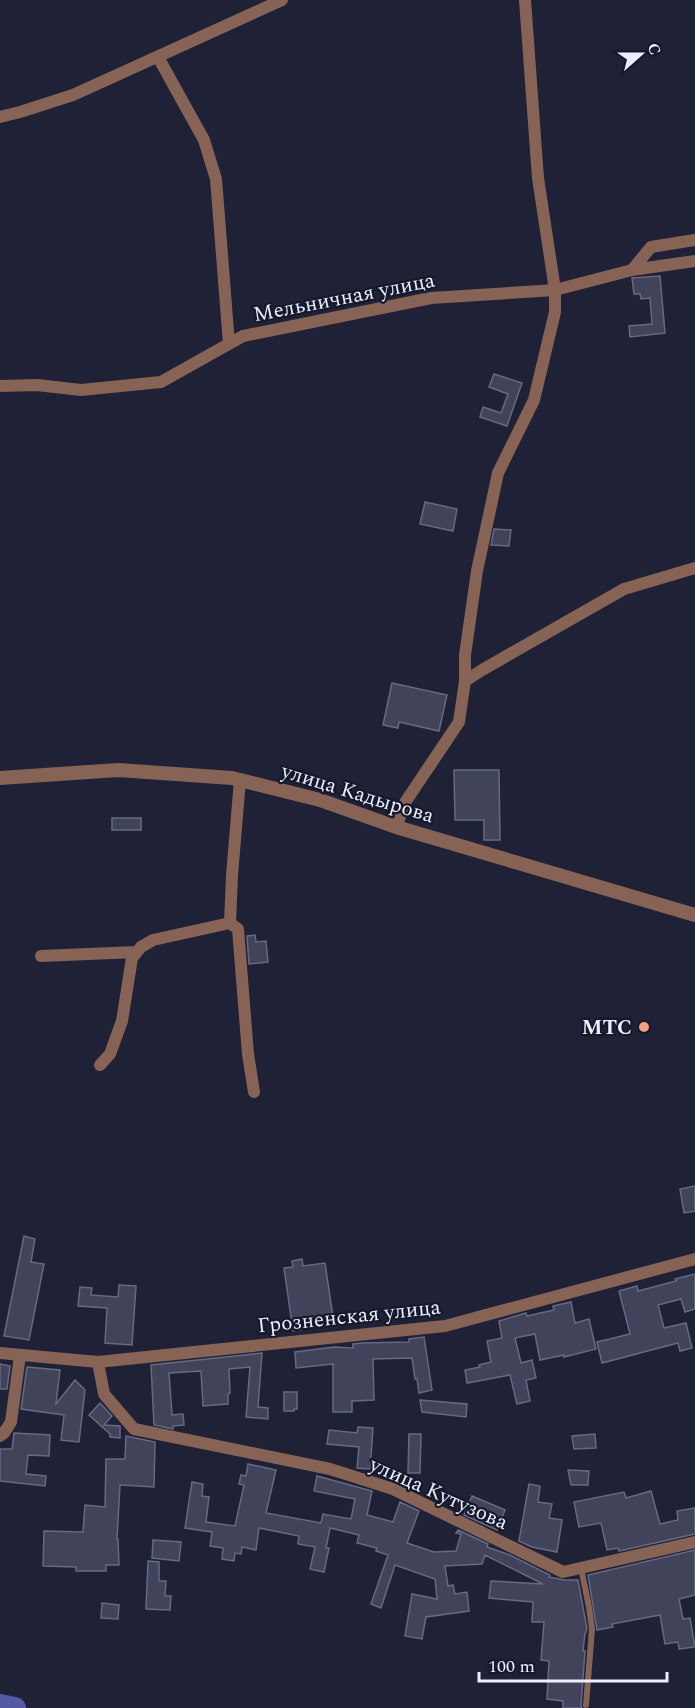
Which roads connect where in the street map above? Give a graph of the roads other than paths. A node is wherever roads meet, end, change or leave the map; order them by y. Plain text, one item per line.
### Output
1 (282, 0) edge
2 (525, 0) edge
3 (158, 57) junction
4 (0, 117) edge
5 (695, 240) edge
6 (695, 261) edge
7 (632, 270) junction
8 (555, 290) junction
9 (229, 344) junction
10 (0, 386) edge
11 (695, 568) edge
12 (465, 681) junction
13 (0, 778) edge
14 (240, 780) junction
15 (396, 827) junction
16 (695, 915) edge
17 (230, 923) junction
18 (136, 951) junction
19 (41, 956) dead end
20 (100, 1065) dead end
21 (254, 1092) dead end
22 (695, 1259) edge
23 (0, 1353) edge
24 (20, 1355) junction
25 (98, 1362) junction
26 (0, 1436) edge
27 (695, 1542) edge
28 (581, 1568) junction
29 (586, 1705) dead end

1 - 3 street
2 - 8 street
3 - 4 street
3 - 9 street
5 - 7 street
6 - 7 street, Мельничная улица
7 - 8 street, Мельничная улица
8 - 9 street, Мельничная улица
8 - 12 street
9 - 10 street, Мельничная улица
11 - 12 street
12 - 15 street
13 - 14 street, улица Кадырова
14 - 15 street, улица Кадырова
14 - 17 street
15 - 16 street, улица Кадырова
17 - 18 street
17 - 21 street
18 - 19 street
18 - 20 street
22 - 25 street, Грозненская улица
23 - 24 street, Грозненская улица
24 - 25 street, Грозненская улица
24 - 26 street
25 - 28 street, улица Кутузова
27 - 28 street, улица Кутузова
28 - 29 lane

